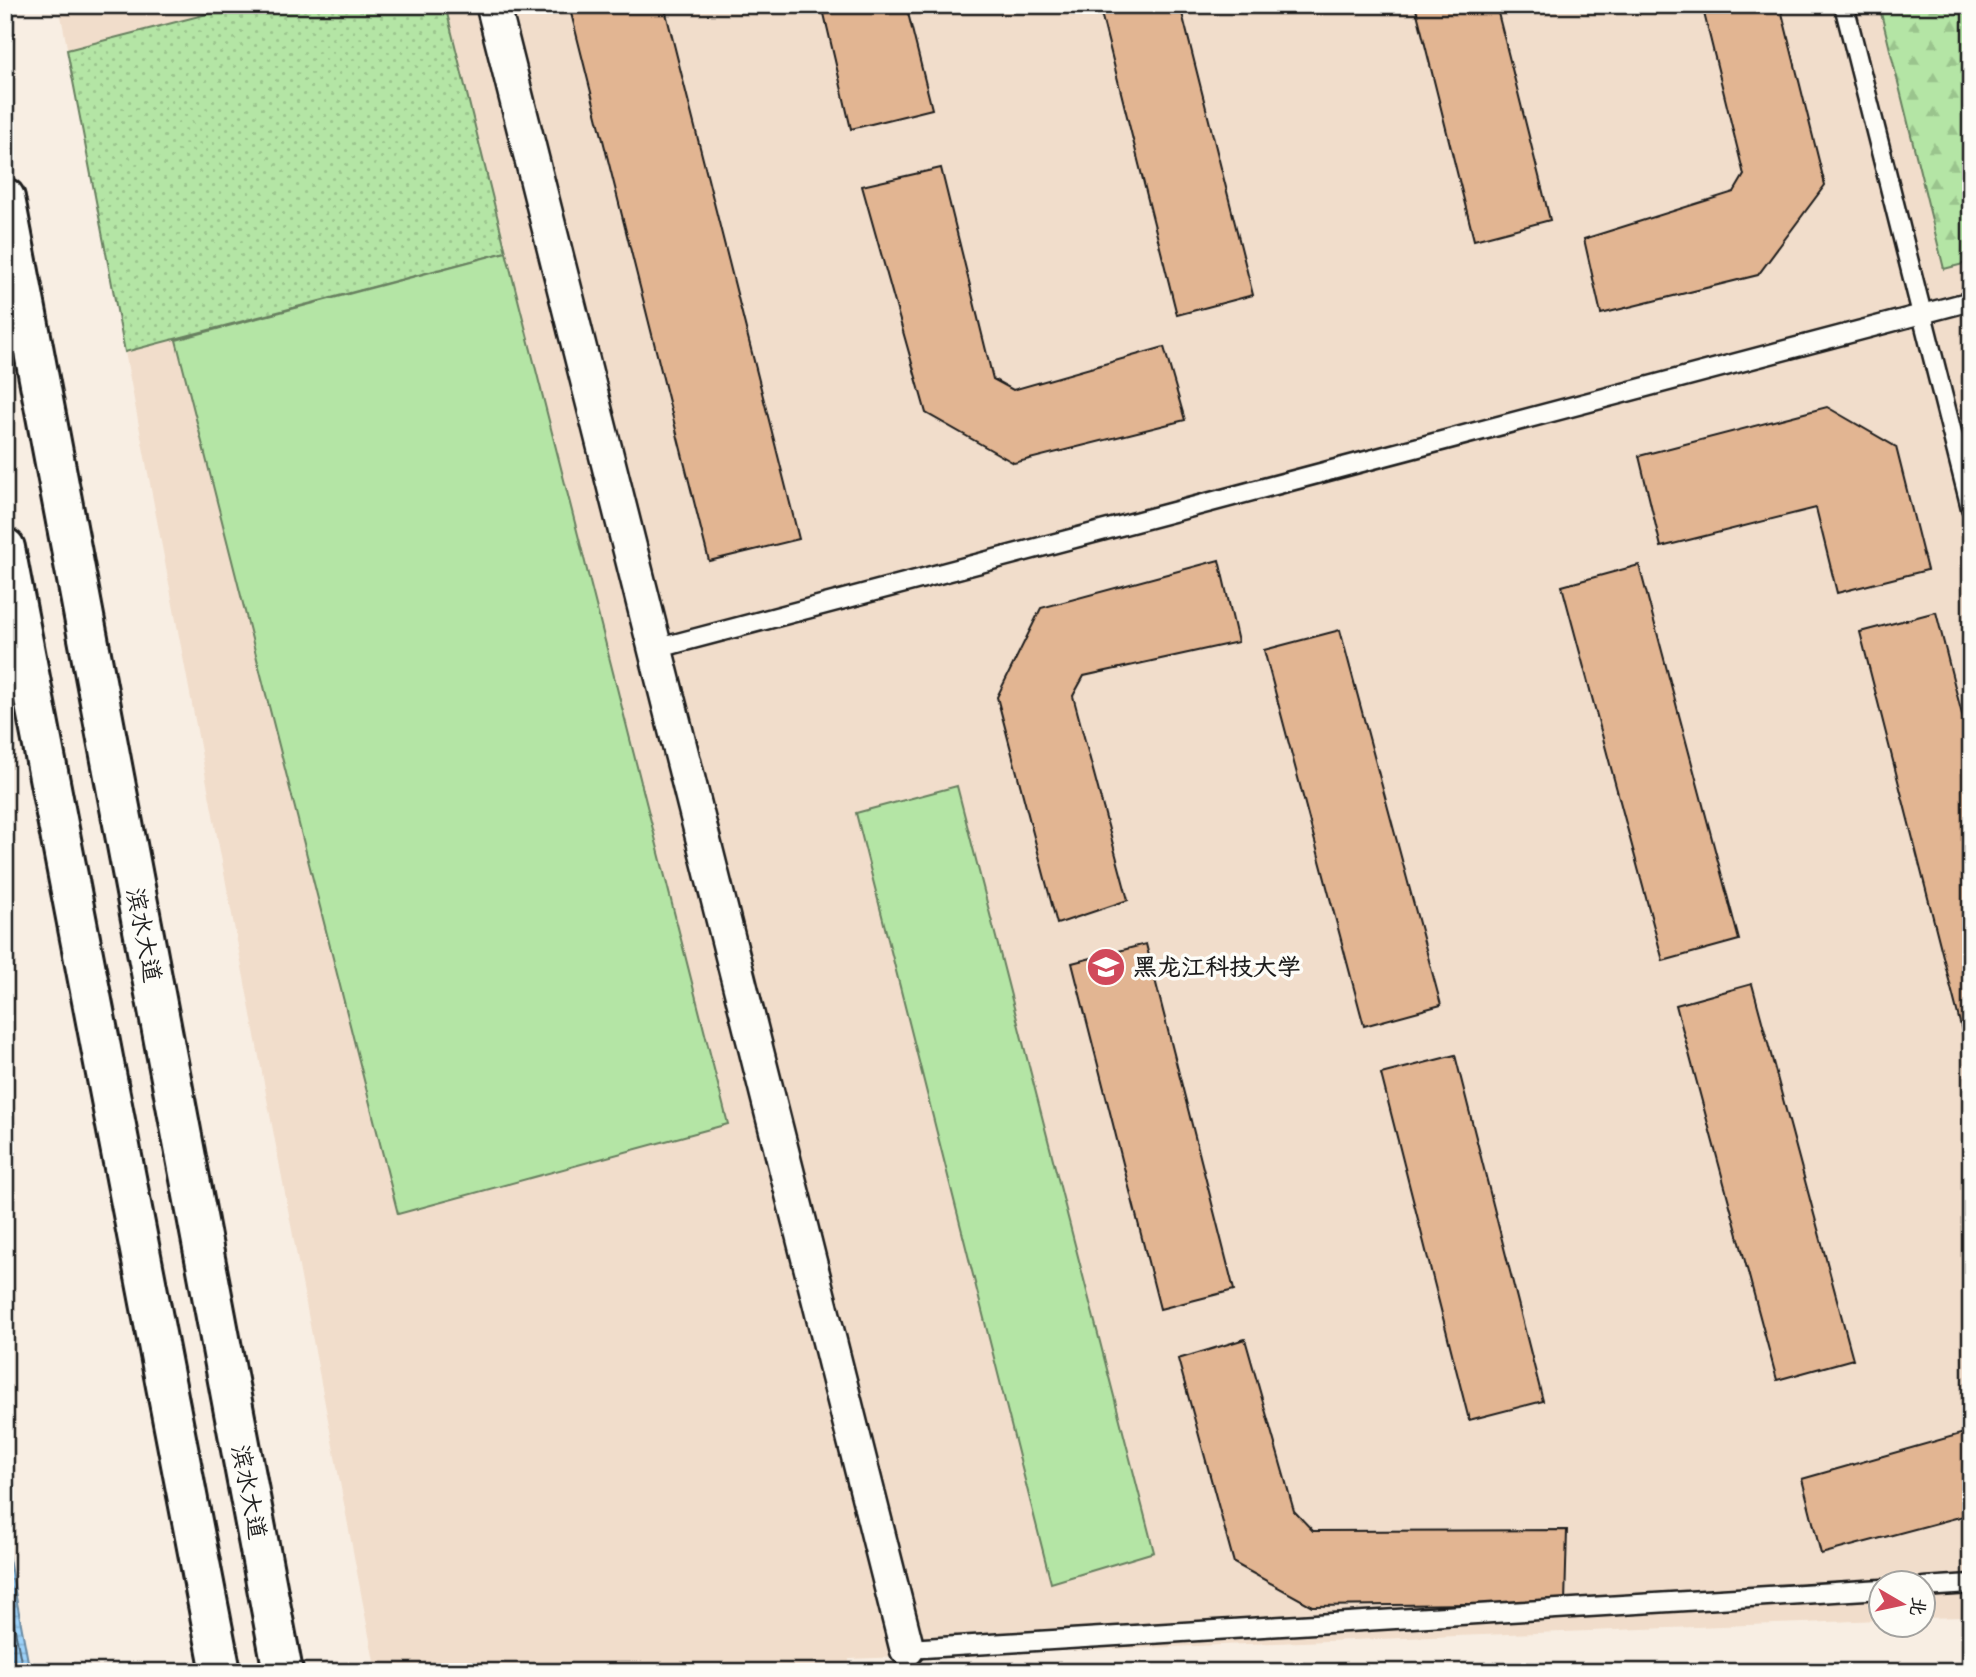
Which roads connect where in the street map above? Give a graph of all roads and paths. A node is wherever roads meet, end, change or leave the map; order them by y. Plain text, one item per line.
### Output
1 (493, 5) edge
2 (1844, 5) edge
3 (5, 198) edge
4 (1971, 301) edge
5 (1922, 314) junction
6 (1971, 508) edge
7 (5, 548) edge
8 (655, 649) junction
9 (1971, 1584) edge
10 (1938, 1586) edge
11 (1868, 1590) edge
12 (907, 1648) joint
13 (221, 1672) edge
14 (283, 1672) edge

1 - 8 street
2 - 5 lane
3 - 14 main road, 滨水大道
4 - 5 lane
5 - 6 lane
5 - 8 lane
7 - 13 main road
8 - 12 street
9 - 10 lane
11 - 12 lane

